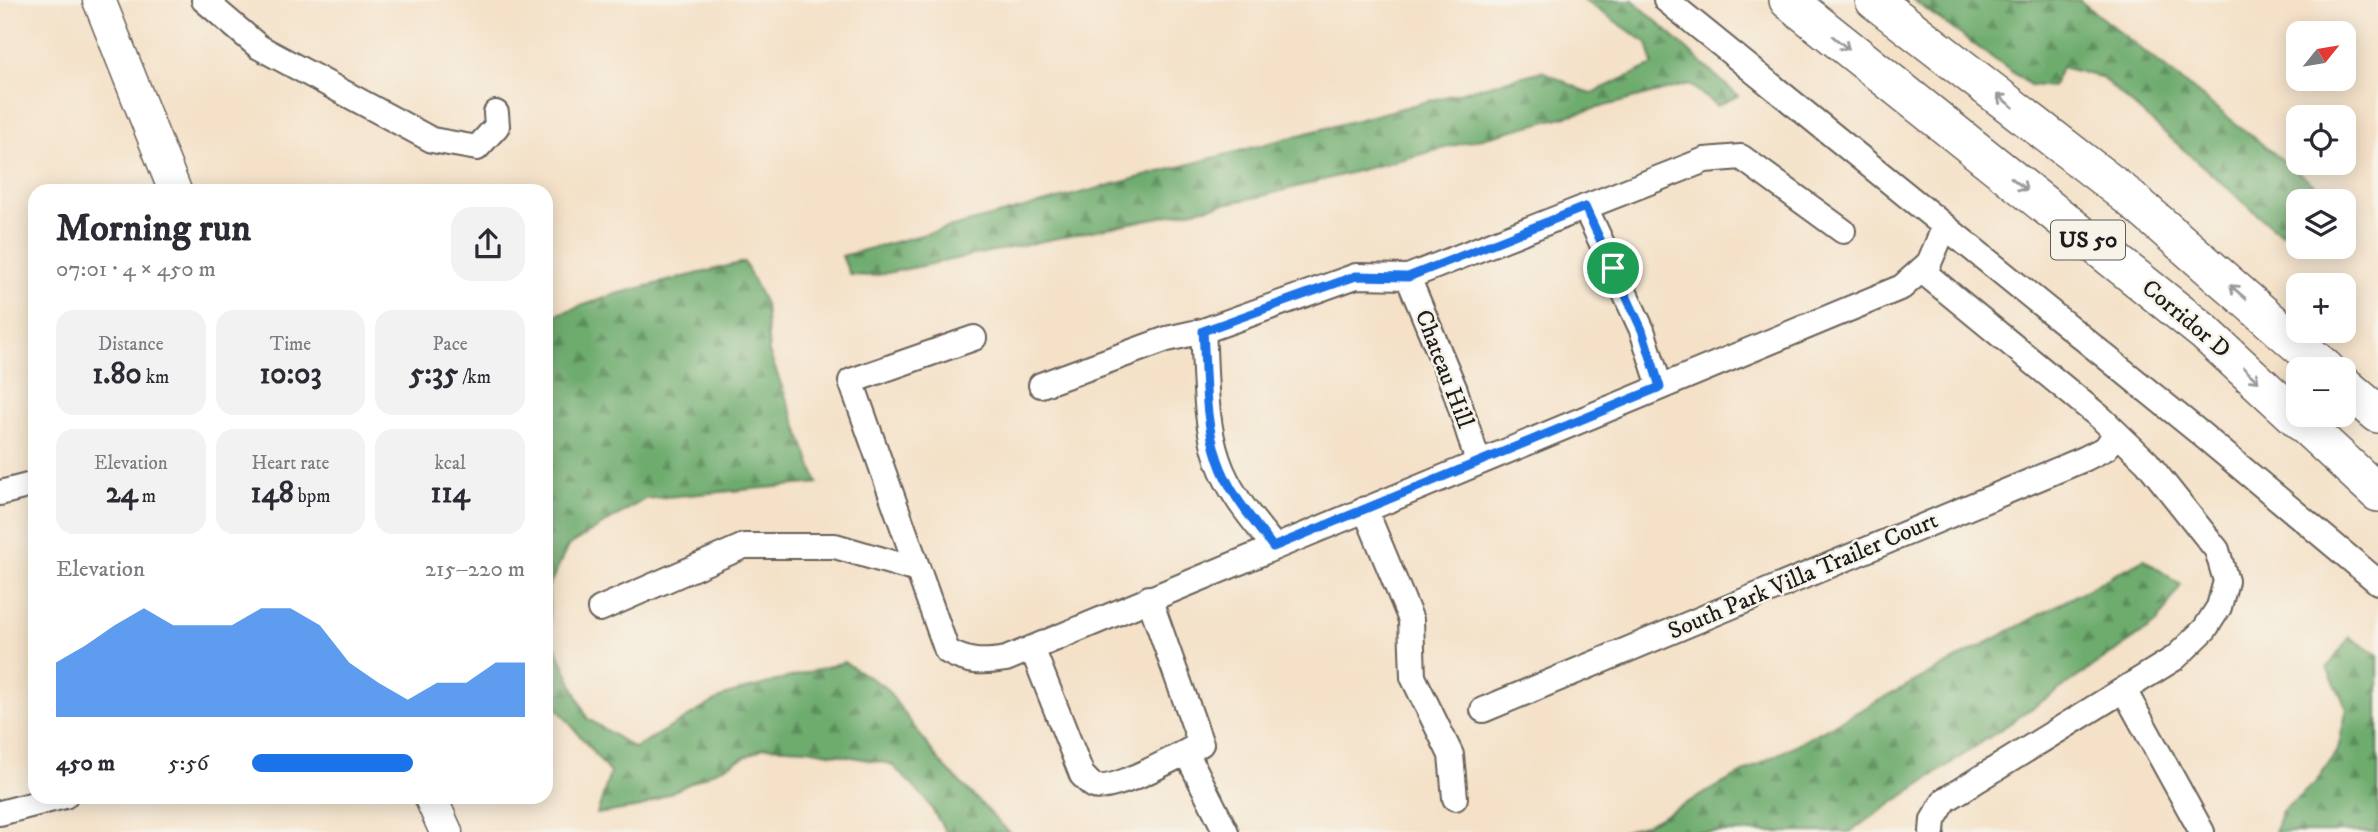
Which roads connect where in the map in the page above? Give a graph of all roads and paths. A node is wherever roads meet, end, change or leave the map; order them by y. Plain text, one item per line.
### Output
1 (99, 0) edge
2 (204, 0) edge
3 (1667, 0) edge
4 (1788, 0) edge
5 (1874, 0) edge
6 (496, 113) dead end
7 (172, 184) edge
8 (1585, 207) junction
9 (1945, 226) junction
10 (1843, 231) dead end
11 (1921, 270) junction
12 (1408, 277) junction
13 (1203, 331) junction
14 (974, 338) dead end
15 (2312, 357) edge
16 (1041, 385) dead end
17 (1660, 387) junction
18 (2356, 395) edge
19 (2378, 414) edge
20 (2116, 433) junction
21 (1478, 462) junction
22 (28, 486) edge
23 (0, 493) edge
24 (2378, 493) edge
25 (1365, 509) junction
26 (1273, 547) junction
27 (916, 570) junction
28 (2378, 582) edge
29 (1149, 598) junction
30 (600, 609) dead end
31 (1032, 648) junction
32 (2124, 690) junction
33 (1483, 710) dead end
34 (1186, 751) junction
35 (1455, 798) dead end
36 (36, 804) edge
37 (434, 804) edge
38 (0, 814) edge
39 (446, 832) edge
40 (1226, 832) edge
41 (1932, 832) edge
42 (2202, 832) edge

1 - 7 main road
2 - 6 street
3 - 9 street
4 -> 24 highway, Corridor D / US 50
15 -> 5 highway, US 50
8 - 10 street, Chateau Hill
8 - 12 street, Chateau Hill
8 - 17 street
9 - 11 street
9 - 28 street
11 - 17 street
11 - 20 street
12 - 13 street, Chateau Hill
12 - 21 street, Chateau Hill
13 - 16 street, Chateau Hill
13 - 26 street
14 - 27 street
17 - 21 street
18 - 19 highway
20 - 32 street
20 - 33 street, South Park Villa Trailer Court
21 - 25 street
22 - 23 street
25 - 26 street
25 - 35 street
26 - 29 street
27 - 30 street
27 - 31 street
29 - 31 street
29 - 34 street
31 - 34 street
32 - 41 street
32 - 42 street
34 - 40 street
36 - 38 street
37 - 39 main road

